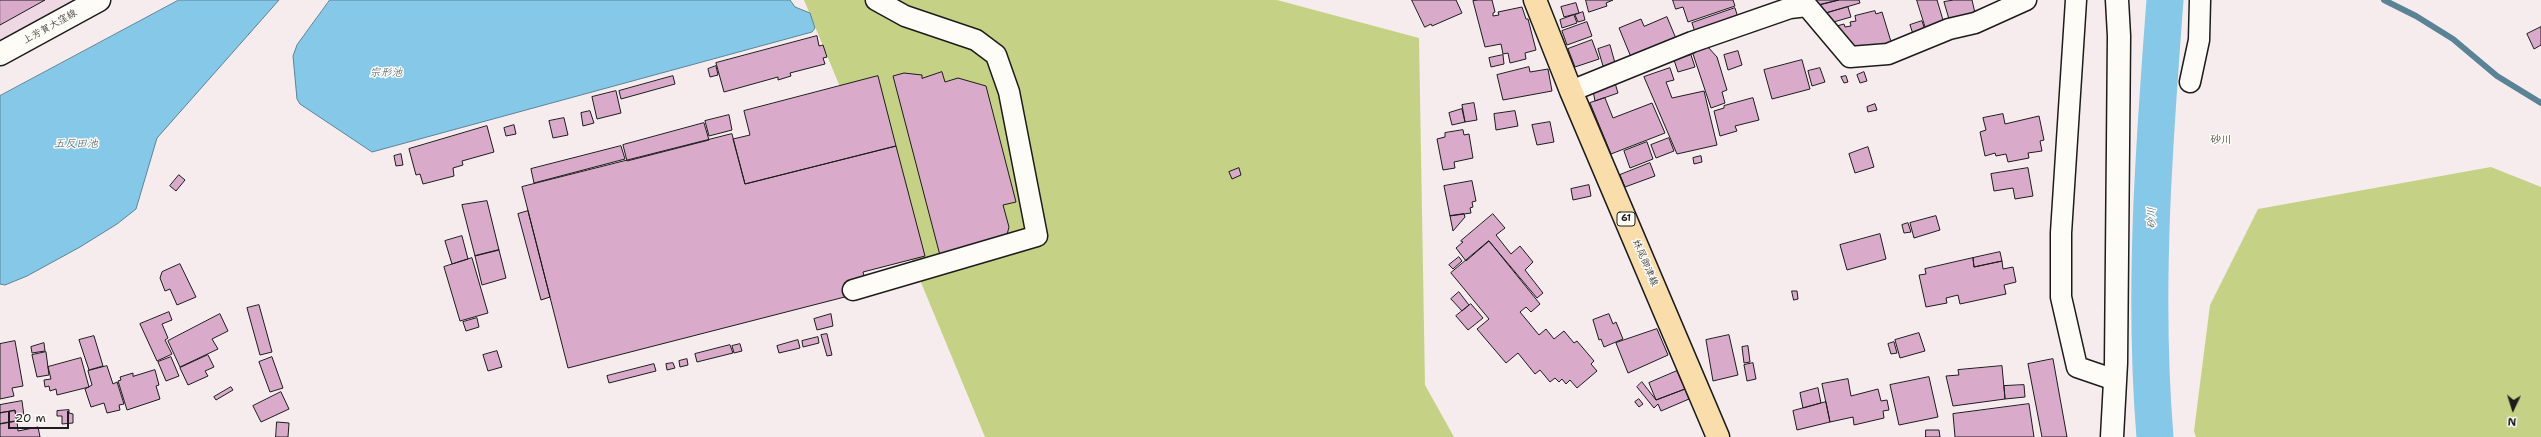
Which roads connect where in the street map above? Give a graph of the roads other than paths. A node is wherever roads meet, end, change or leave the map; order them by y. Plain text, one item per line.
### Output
1 (99, 0) edge
2 (876, 0) edge
3 (1535, 0) edge
4 (2026, 0) edge
5 (2076, 0) edge
6 (2117, 0) edge
7 (2200, 0) edge
8 (0, 54) edge
9 (2190, 82) dead end
10 (1571, 91) junction
11 (853, 290) dead end
12 (2115, 380) junction
13 (1718, 437) edge
14 (2112, 437) edge

1 - 8 street, 上芳賀大窪線
2 - 11 street
3 - 10 main road, 妹尾御津線 / 61
4 - 10 street
5 - 12 street
6 - 12 street
7 - 9 street
10 - 13 main road, 妹尾御津線 / 61
12 - 14 street

